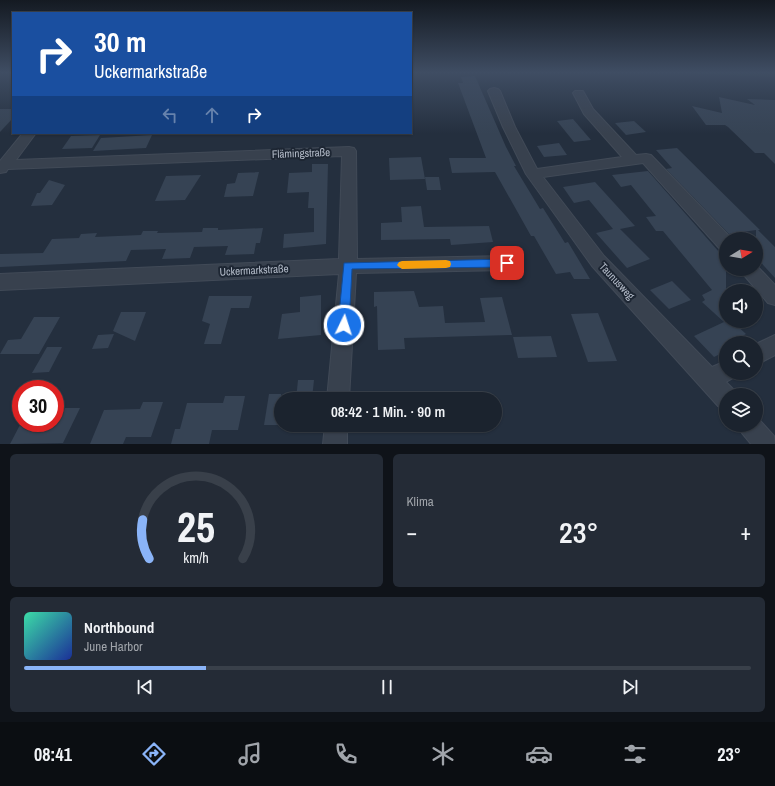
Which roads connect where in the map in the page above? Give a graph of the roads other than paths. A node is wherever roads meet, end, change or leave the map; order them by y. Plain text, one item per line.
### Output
1 (495, 93) edge
2 (579, 93) dead end
3 (29, 134) edge
4 (633, 160) junction
5 (2, 168) edge
6 (534, 174) junction
7 (719, 236) edge
8 (507, 263) dead end
9 (348, 266) junction
10 (756, 276) edge
11 (0, 282) edge
12 (775, 297) edge
13 (775, 344) edge
14 (763, 351) edge
15 (718, 376) edge
16 (722, 388) edge
17 (339, 392) edge
18 (336, 432) edge
19 (756, 432) edge
20 (335, 444) edge
21 (766, 444) edge

1 - 6 street, Taunusweg
2 - 4 street
3 - 5 street
4 - 6 street
4 - 7 street
5 - 9 street, Flämingstraße
6 - 15 street, Taunusweg
8 - 9 street, Uckermarkstraße
9 - 11 street, Uckermarkstraße
9 - 17 street, Flämingstraße
10 - 12 street
13 - 14 street
15 - 16 street, Taunusweg
18 - 20 street
19 - 21 street

